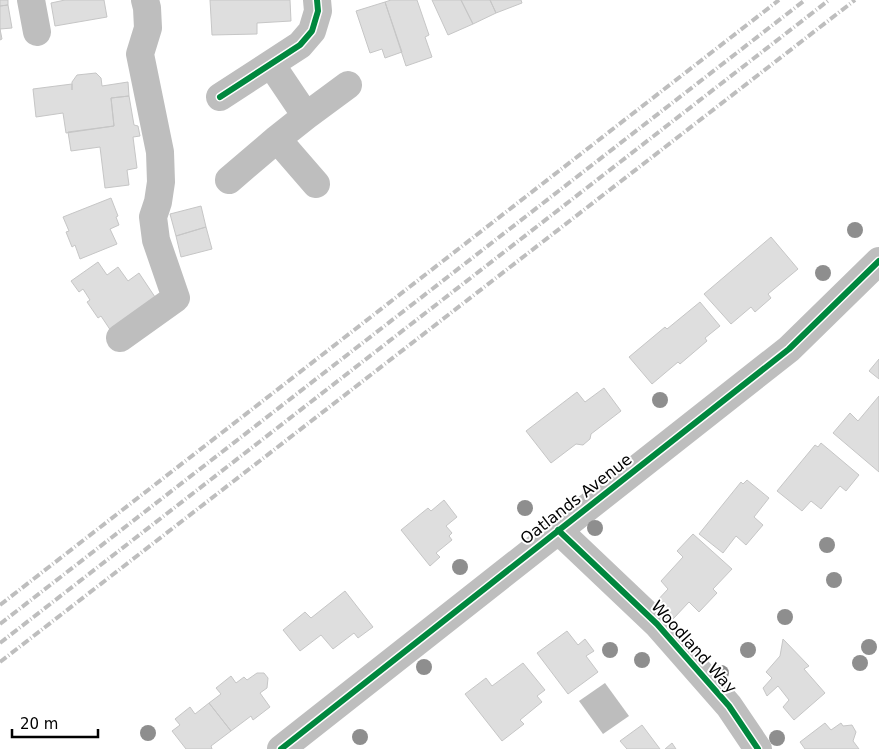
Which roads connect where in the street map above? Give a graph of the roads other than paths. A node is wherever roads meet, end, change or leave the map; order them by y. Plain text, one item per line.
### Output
1 (31, 0) edge
2 (145, 0) edge
3 (317, 0) edge
4 (36, 32) dead end
5 (270, 64) junction
6 (348, 85) dead end
7 (220, 97) dead end
8 (306, 116) junction
9 (277, 139) junction
10 (229, 180) dead end
11 (316, 184) dead end
12 (879, 261) edge
13 (120, 338) dead end
14 (558, 530) junction
15 (281, 749) edge
16 (758, 749) edge

1 - 4 street
2 - 13 street
3 - 5 street
5 - 7 street
5 - 8 street
6 - 8 street
8 - 9 street
9 - 10 street
9 - 11 street
12 - 14 street, Oatlands Avenue
14 - 15 street, Oatlands Avenue
14 - 16 street, Woodland Way

